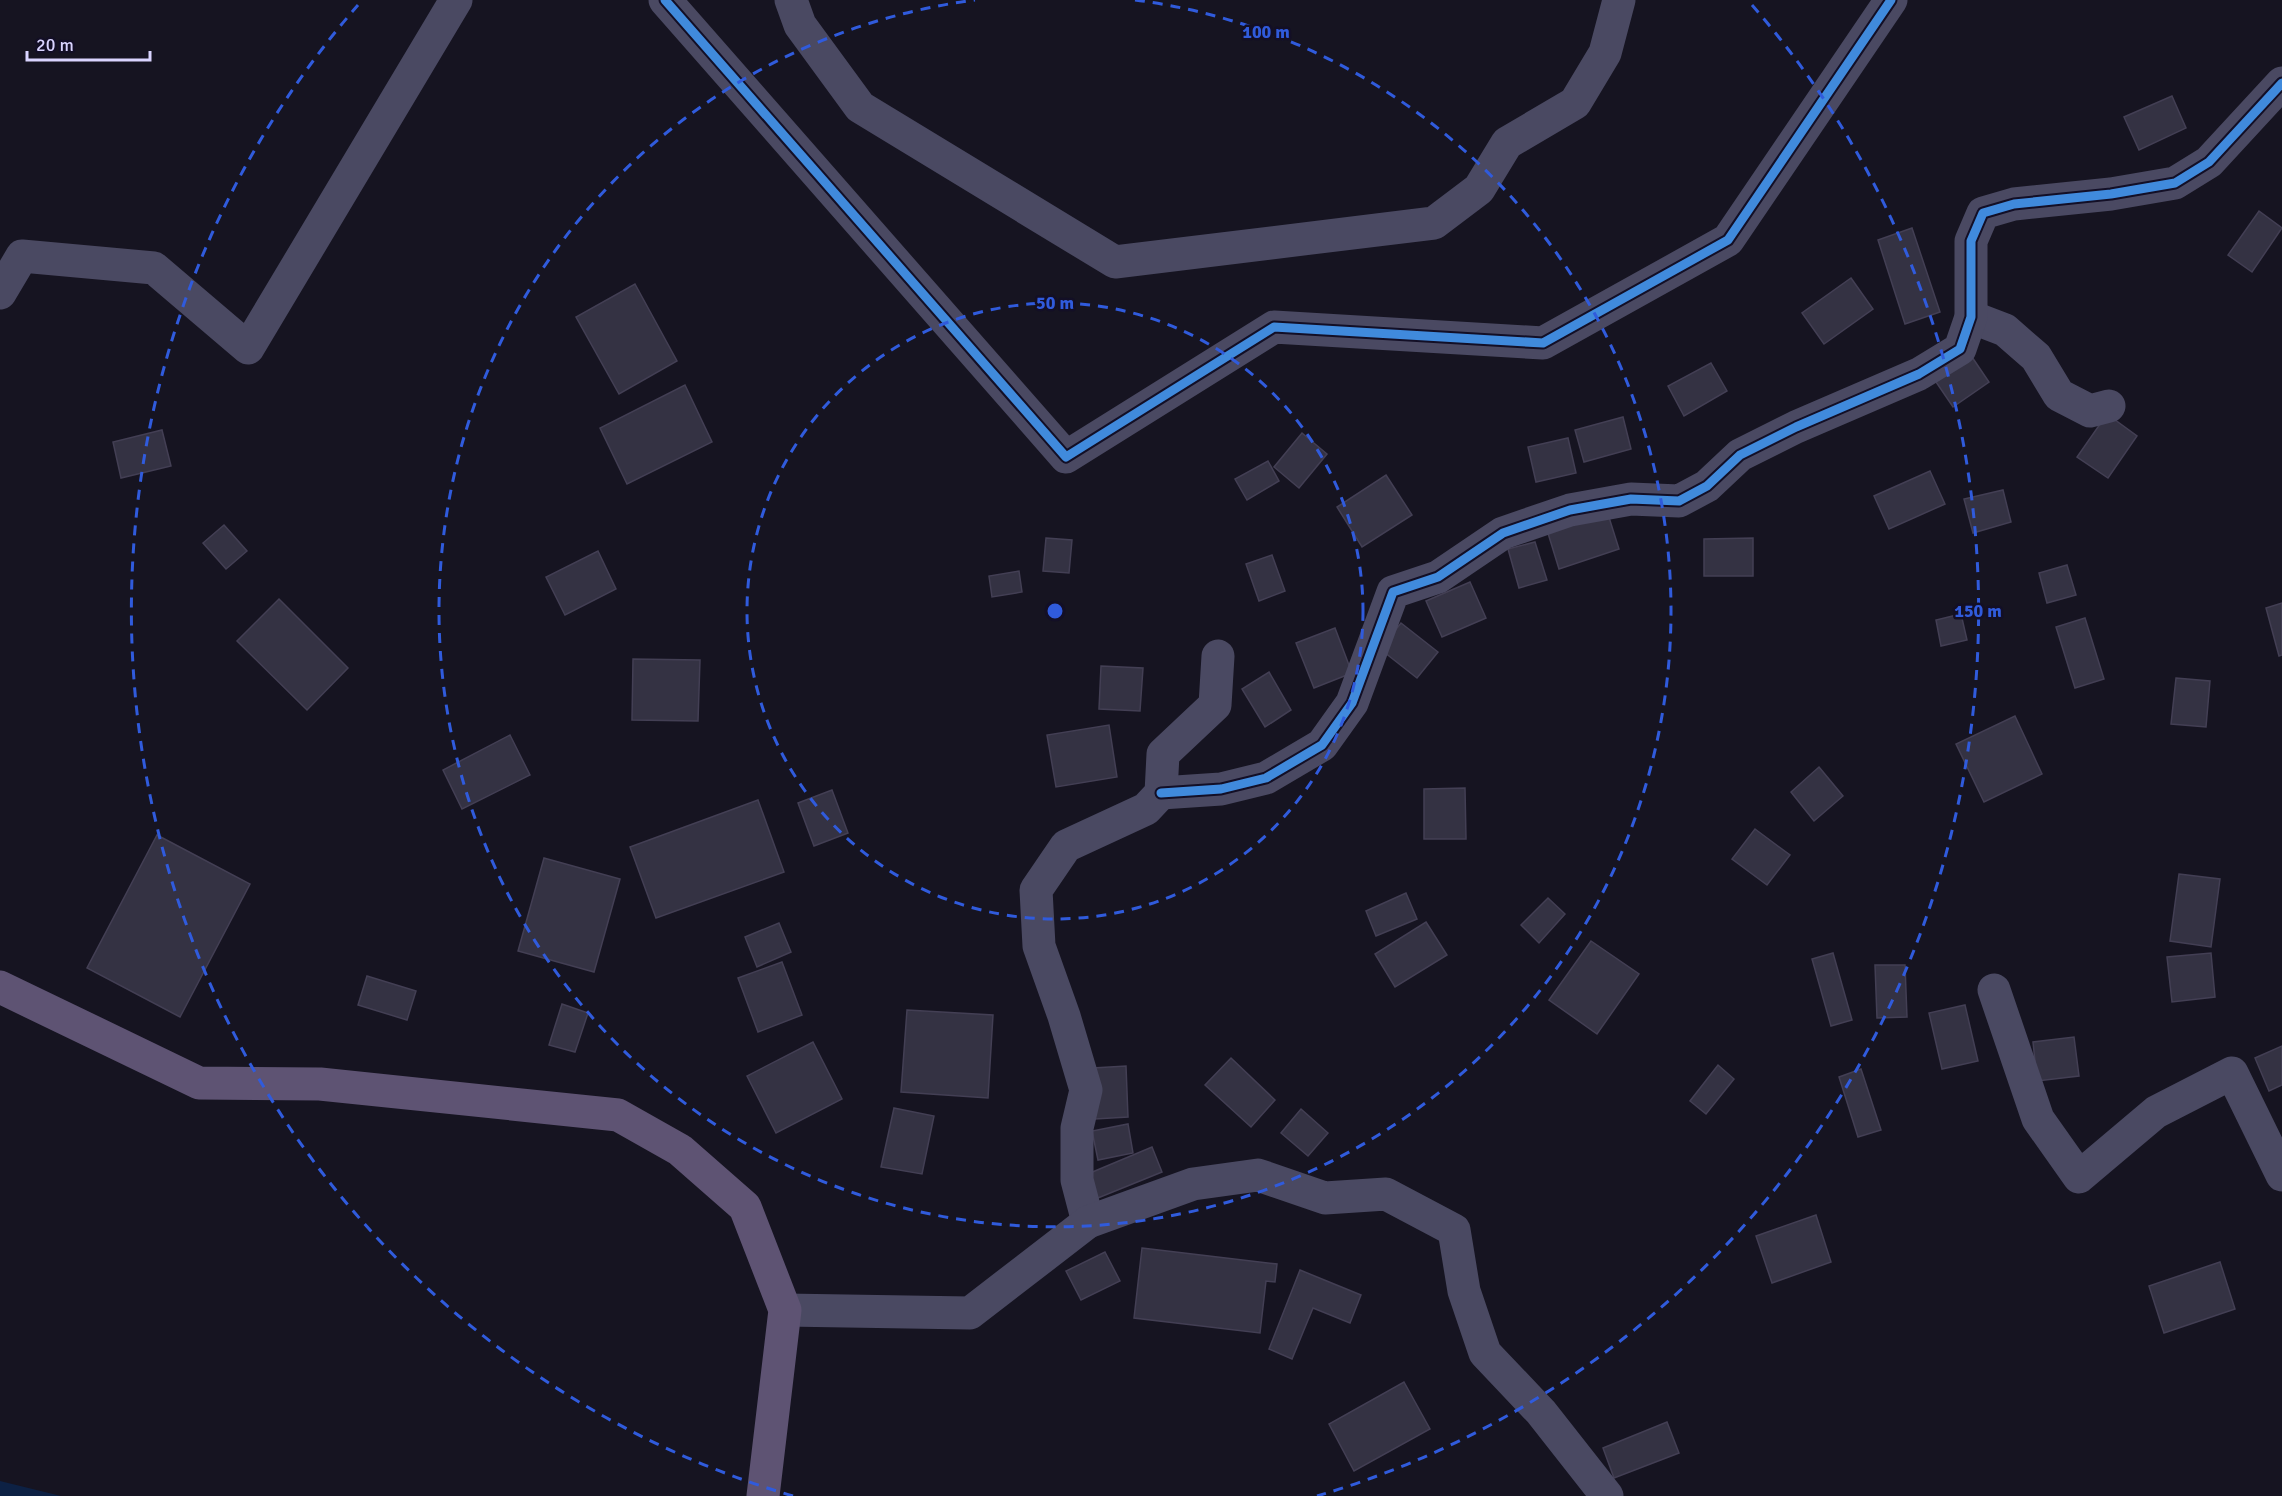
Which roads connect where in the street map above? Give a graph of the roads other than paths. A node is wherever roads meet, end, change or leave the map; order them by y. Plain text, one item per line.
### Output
1 (456, 0) edge
2 (665, 0) edge
3 (791, 0) edge
4 (1618, 0) edge
5 (1890, 0) edge
6 (2282, 83) edge
7 (0, 293) edge
8 (1971, 317) junction
9 (2109, 406) dead end
10 (1218, 656) dead end
11 (1161, 793) junction
12 (0, 987) edge
13 (1994, 990) dead end
14 (2282, 1175) edge
15 (1088, 1222) junction
16 (785, 1310) junction
17 (763, 1496) edge
18 (1607, 1496) edge

1 - 7 street
2 - 5 street
3 - 4 street
6 - 8 street
8 - 9 street
8 - 11 street
10 - 11 street
11 - 15 street
12 - 16 main road
13 - 14 street
15 - 16 street
15 - 18 street
16 - 17 main road

